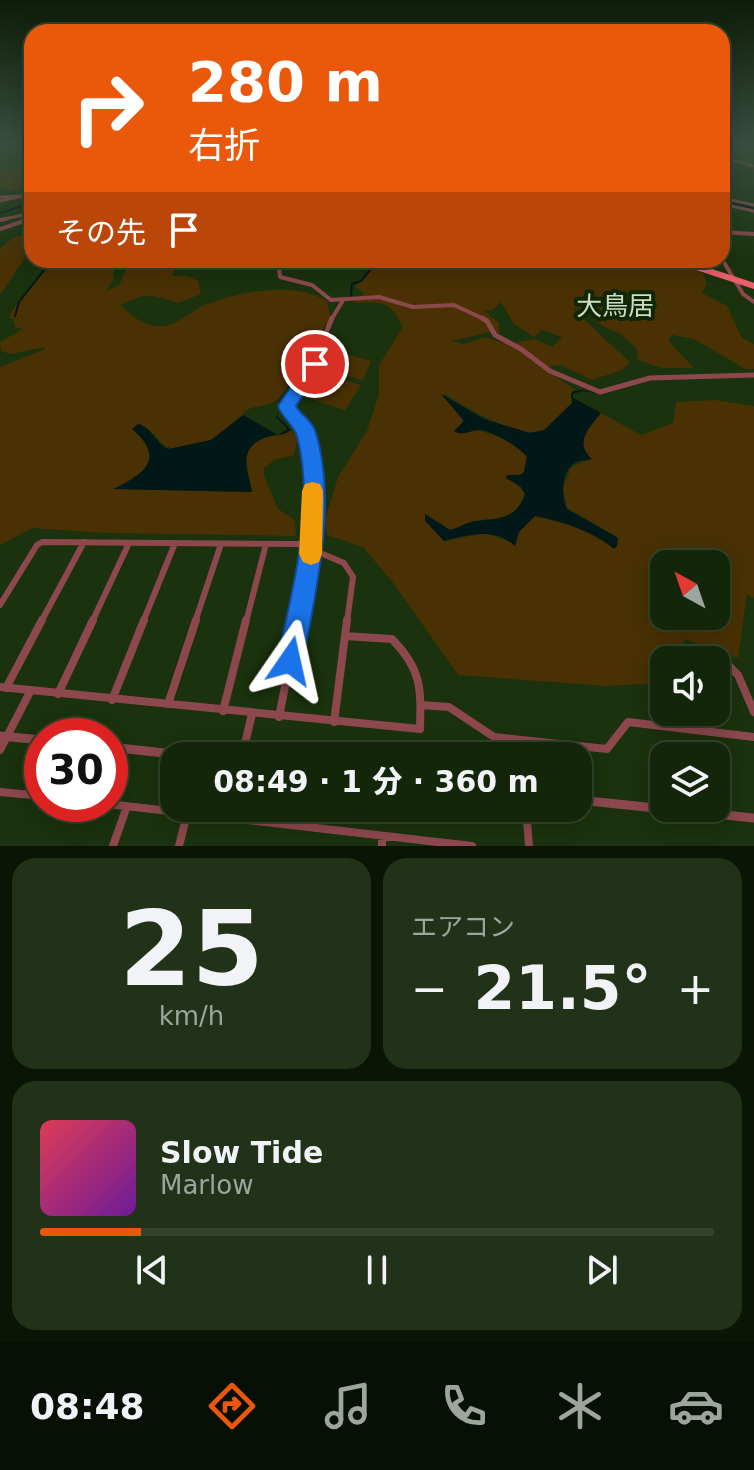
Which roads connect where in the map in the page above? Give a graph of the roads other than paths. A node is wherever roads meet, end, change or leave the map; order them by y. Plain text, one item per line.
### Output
1 (24, 196) edge
2 (24, 196) edge
3 (0, 200) edge
4 (730, 203) edge
5 (754, 208) edge
6 (24, 216) edge
7 (24, 218) edge
8 (0, 220) edge
9 (0, 229) edge
10 (730, 232) edge
11 (754, 234) edge
12 (279, 268) edge
13 (702, 268) edge
14 (706, 268) edge
15 (728, 268) edge
16 (735, 278) junction
17 (754, 284) edge
18 (344, 301) junction
19 (754, 302) edge
20 (754, 375) edge
21 (84, 542) junction
22 (129, 543) junction
23 (175, 543) junction
24 (221, 544) junction
25 (266, 544) junction
26 (312, 549) junction
27 (0, 605) edge
28 (345, 636) junction
29 (730, 667) edge
30 (3, 688) edge
31 (30, 692) junction
32 (58, 694) junction
33 (112, 700) junction
34 (168, 704) junction
35 (421, 705) junction
36 (223, 711) junction
37 (754, 712) edge
38 (252, 714) junction
39 (279, 717) junction
40 (334, 722) junction
41 (683, 728) joint
42 (4, 736) edge
43 (754, 737) edge
44 (24, 738) edge
45 (520, 741) joint
46 (245, 742) edge
47 (128, 749) edge
48 (0, 750) edge
49 (160, 753) edge
50 (0, 792) edge
51 (24, 794) edge
52 (592, 801) edge
53 (128, 806) edge
54 (160, 810) edge
55 (754, 818) edge
56 (121, 822) edge
57 (185, 822) edge
58 (281, 822) edge
59 (527, 822) edge
60 (382, 841) edge
61 (449, 845) edge
62 (113, 846) edge
63 (179, 846) edge
64 (472, 846) edge
65 (529, 846) edge

1 - 3 street
2 - 3 street
4 - 5 street
6 - 8 street
7 - 9 street
10 - 11 street
12 - 18 street
13 - 16 main road
14 - 16 main road
15 - 16 street
16 - 17 main road
16 - 19 street
18 - 20 street
18 - 26 street
21 - 22 street
21 - 27 street
21 - 30 street
22 - 23 street
22 - 32 street
23 - 24 street
23 - 33 street
24 - 25 street
24 - 34 street
25 - 26 street
25 - 36 street
26 - 28 street
26 - 39 street
28 - 35 street
28 - 40 street
29 - 37 street
30 - 31 street
31 - 32 street
31 - 42 street
32 - 33 street
33 - 34 street
34 - 36 street
35 - 40 street
35 - 45 street
36 - 38 street
38 - 39 street
38 - 46 street
39 - 40 street
41 - 43 street
41 - 45 street
42 - 44 street
42 - 48 street
47 - 49 street
50 - 51 street
52 - 55 street
53 - 54 street
56 - 62 street
57 - 63 street
58 - 60 street
59 - 65 street
60 - 61 street
61 - 64 street

